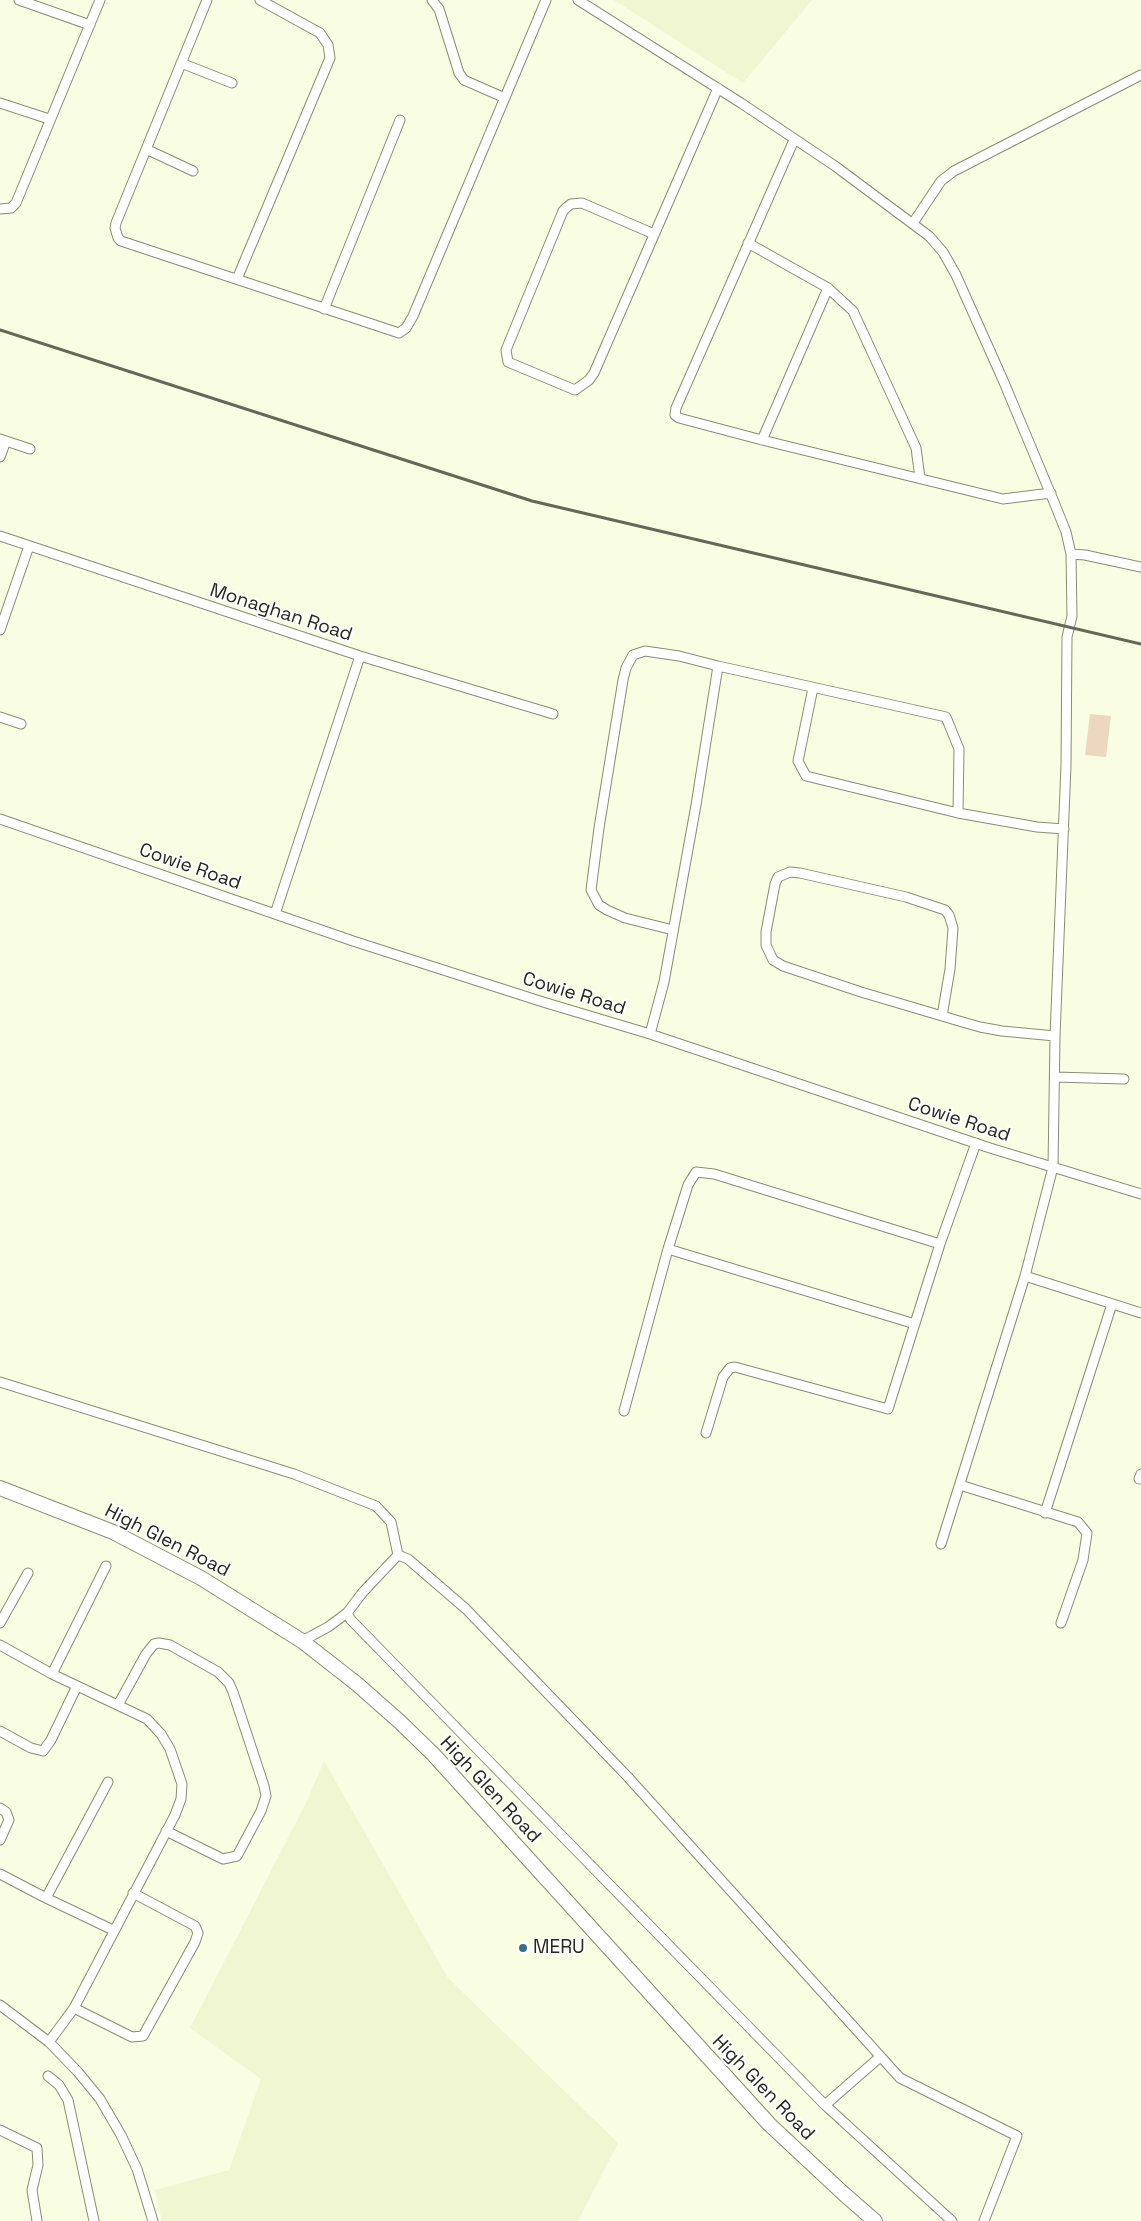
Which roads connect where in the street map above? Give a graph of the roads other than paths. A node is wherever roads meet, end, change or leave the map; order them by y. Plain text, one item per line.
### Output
1 (19, 0) edge
2 (100, 0) edge
3 (207, 0) edge
4 (260, 0) edge
5 (432, 0) edge
6 (546, 0) edge
7 (578, 0) edge
8 (90, 25) junction
9 (181, 63) junction
10 (1141, 75) edge
11 (232, 83) dead end
12 (718, 88) junction
13 (506, 98) junction
14 (0, 103) edge
15 (49, 119) junction
16 (400, 120) dead end
17 (794, 140) junction
18 (146, 149) junction
19 (193, 171) dead end
20 (0, 209) edge
21 (913, 222) junction
22 (654, 234) junction
23 (748, 243) junction
24 (237, 280) junction
25 (828, 288) junction
26 (324, 309) junction
27 (3, 440) edge
28 (762, 440) junction
29 (30, 448) dead end
30 (0, 457) edge
31 (920, 478) junction
32 (1051, 493) junction
33 (0, 536) edge
34 (29, 546) junction
35 (1071, 554) junction
36 (1141, 567) edge
37 (0, 630) edge
38 (360, 656) junction
39 (718, 666) junction
40 (813, 688) junction
41 (553, 714) dead end
42 (0, 717) edge
43 (21, 724) dead end
44 (958, 813) junction
45 (0, 819) edge
46 (1064, 829) junction
47 (275, 914) junction
48 (673, 930) junction
49 (942, 1016) junction
50 (650, 1034) junction
51 (1055, 1036) junction
52 (1055, 1077) junction
53 (1124, 1079) dead end
54 (976, 1143) junction
55 (1053, 1167) junction
56 (1141, 1194) edge
57 (940, 1244) junction
58 (668, 1249) junction
59 (1025, 1276) junction
60 (1112, 1304) junction
61 (1141, 1313) edge
62 (915, 1324) junction
63 (0, 1382) edge
64 (624, 1411) dead end
65 (706, 1433) dead end
66 (960, 1485) junction
67 (0, 1488) edge
68 (1045, 1513) junction
69 (941, 1544) dead end
70 (398, 1555) junction
71 (106, 1566) dead end
72 (28, 1572) dead end
73 (347, 1613) junction
74 (0, 1622) edge
75 (1061, 1623) dead end
76 (302, 1641) junction
77 (0, 1646) edge
78 (52, 1674) junction
79 (77, 1686) junction
80 (118, 1705) junction
81 (0, 1731) edge
82 (108, 1782) dead end
83 (0, 1808) edge
84 (166, 1831) junction
85 (0, 1840) edge
86 (0, 1874) edge
87 (133, 1893) junction
88 (46, 1898) junction
89 (113, 1930) junction
90 (0, 2005) edge
91 (74, 2008) junction
92 (49, 2042) junction
93 (880, 2057) junction
94 (48, 2076) dead end
95 (825, 2105) junction
96 (0, 2130) edge
97 (37, 2221) edge
98 (94, 2221) edge
99 (153, 2221) edge
100 (875, 2221) edge
101 (952, 2221) edge
102 (984, 2221) edge

1 - 8 street
2 - 8 street
3 - 9 street
4 - 24 street
5 - 13 street
6 - 13 street
7 - 12 street
8 - 15 street
9 - 11 street
9 - 18 street
10 - 21 street
12 - 17 street
12 - 22 street
13 - 26 street
14 - 15 street
15 - 20 street
16 - 26 street
17 - 21 street
17 - 23 street
18 - 19 street
18 - 24 street
21 - 32 street
22 - 22 street
23 - 25 street
23 - 28 street
24 - 26 street
25 - 28 street
25 - 31 street
27 - 29 street
27 - 30 street
28 - 31 street
31 - 32 street
32 - 35 street
33 - 34 street, Monaghan Road
34 - 37 street
34 - 38 street, Monaghan Road
35 - 36 street
35 - 46 street
38 - 41 street, Monaghan Road
38 - 47 street
39 - 40 street
39 - 48 street
39 - 48 street
40 - 44 street
40 - 44 street
42 - 43 street
44 - 46 street
45 - 47 street, Cowie Road
46 - 51 street
47 - 50 street, Cowie Road
48 - 50 street
49 - 49 street
49 - 51 street
50 - 54 street, Cowie Road
51 - 52 street
52 - 53 street
52 - 55 street
54 - 55 street, Cowie Road
54 - 57 street
55 - 56 street, Cowie Road
55 - 59 street
57 - 58 street
57 - 62 street
58 - 62 street
58 - 64 street
59 - 60 street
59 - 66 street
60 - 61 street
60 - 68 street
62 - 65 street
63 - 70 street
66 - 68 street
66 - 69 street
67 - 76 main road, High Glen Road
68 - 75 street
70 - 73 street
70 - 93 street
71 - 78 street
72 - 74 street
73 - 76 street
73 - 95 street
76 - 100 main road, High Glen Road
77 - 78 street
78 - 79 street
79 - 80 street
79 - 81 street
80 - 84 street
80 - 84 street
82 - 88 street
83 - 85 street
84 - 87 street
86 - 88 street
87 - 89 street
87 - 91 street
88 - 89 street
89 - 91 street
90 - 92 street
91 - 92 street
92 - 99 street
93 - 95 street
93 - 102 street
94 - 98 street
95 - 101 street
96 - 97 street

